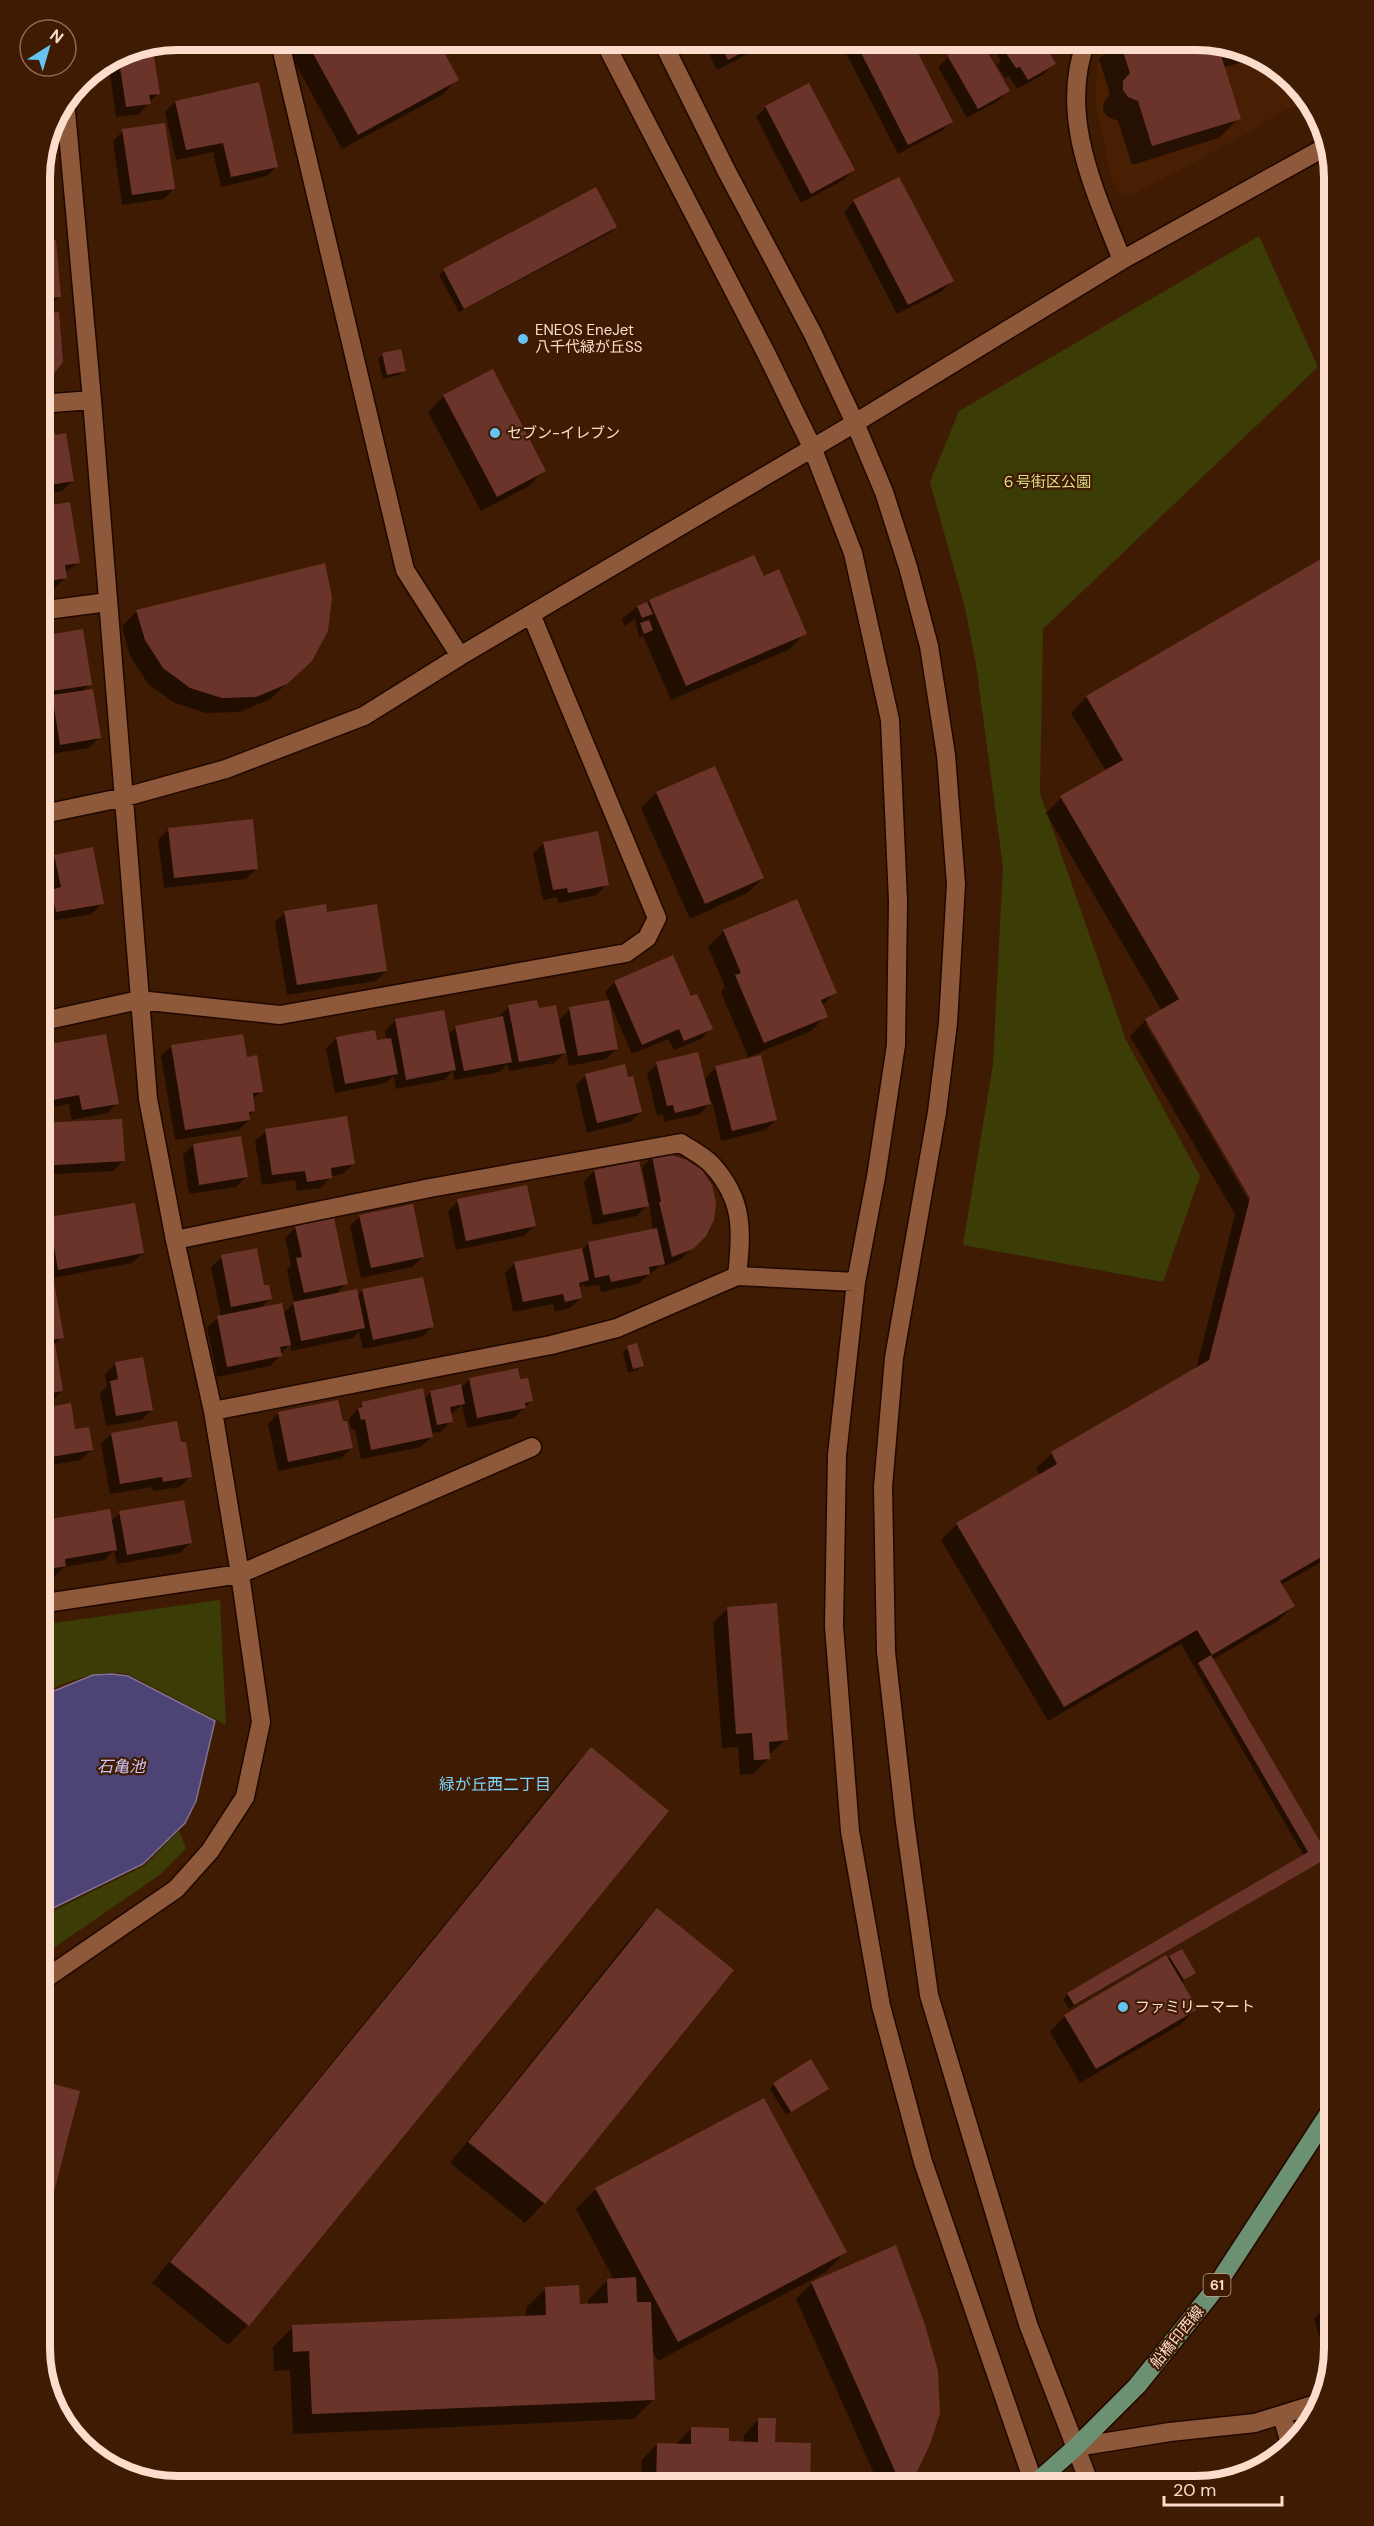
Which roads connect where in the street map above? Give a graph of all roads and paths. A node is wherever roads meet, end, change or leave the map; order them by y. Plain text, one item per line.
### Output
1 (282, 50) edge
2 (609, 50) edge
3 (666, 50) edge
4 (1082, 50) edge
5 (66, 115) edge
6 (1321, 149) edge
7 (1122, 260) junction
8 (93, 400) junction
9 (50, 403) edge
10 (855, 423) junction
11 (812, 447) junction
12 (108, 602) junction
13 (50, 610) edge
14 (531, 614) junction
15 (460, 656) junction
16 (126, 797) junction
17 (50, 813) edge
18 (139, 1000) junction
19 (50, 1020) edge
20 (175, 1240) junction
21 (737, 1276) junction
22 (856, 1282) junction
23 (213, 1411) junction
24 (532, 1447) dead end
25 (240, 1574) junction
26 (50, 1602) edge
27 (50, 1976) edge
28 (1324, 2121) edge
29 (1311, 2405) edge
30 (1282, 2415) junction
31 (1288, 2438) edge
32 (1076, 2447) junction
33 (1030, 2476) edge
34 (1044, 2476) edge
35 (1087, 2476) edge

1 - 15 street
2 - 11 street
3 - 10 street
4 - 7 street
5 - 8 street
6 - 7 street
7 - 10 street
8 - 9 street
8 - 12 street
10 - 11 street
10 - 32 street
11 - 14 street
11 - 22 street
12 - 13 street
12 - 16 street
14 - 15 street
14 - 18 street
15 - 16 street
16 - 17 street
16 - 18 street
18 - 19 street
18 - 20 street
20 - 21 street
20 - 23 street
21 - 22 street
21 - 23 street
22 - 33 street
23 - 25 street
24 - 25 street
25 - 26 street
25 - 27 street
28 - 32 main road, 船橋印西線 / 61
29 - 30 street
30 - 31 street
30 - 32 street
32 - 34 main road, 船橋印西線 / 61
32 - 35 street

